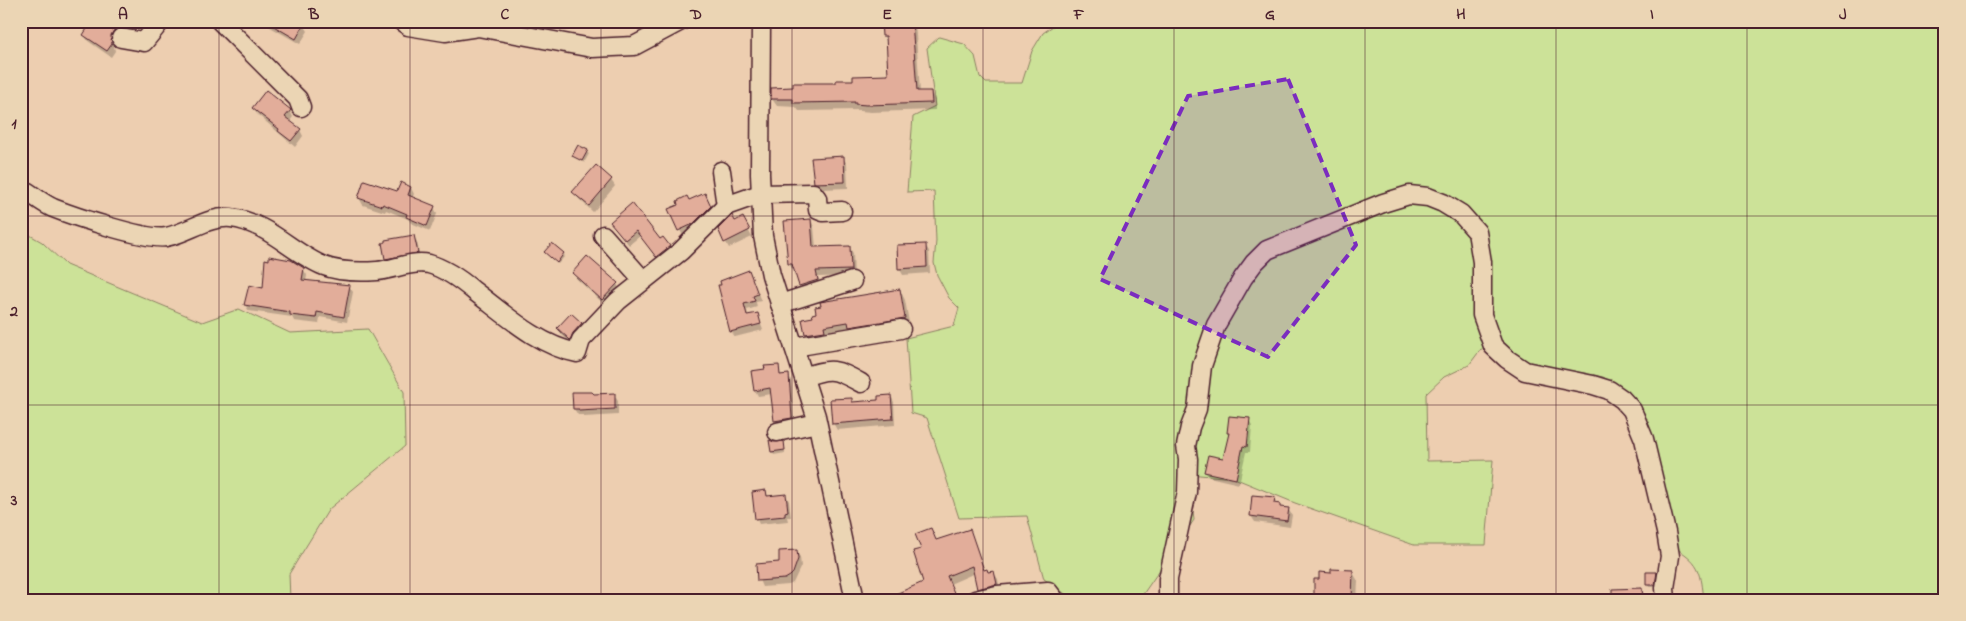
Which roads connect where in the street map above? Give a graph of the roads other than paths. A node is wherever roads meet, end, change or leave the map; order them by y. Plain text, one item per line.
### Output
1 (162, 21) edge
2 (220, 21) edge
3 (401, 21) edge
4 (681, 21) edge
5 (762, 21) edge
6 (121, 38) dead end
7 (301, 107) dead end
8 (721, 172) dead end
9 (21, 188) edge
10 (760, 194) junction
11 (726, 206) junction
12 (842, 211) dead end
13 (603, 235) dead end
14 (643, 280) junction
15 (852, 282) dead end
16 (780, 304) junction
17 (901, 329) dead end
18 (794, 347) junction
19 (804, 377) junction
20 (861, 383) dead end
21 (817, 423) junction
22 (777, 432) dead end
23 (855, 600) edge
24 (975, 600) edge
25 (1055, 600) edge
26 (1168, 600) edge
27 (1666, 600) edge

1 - 6 street
2 - 7 street
3 - 4 street
5 - 10 street
8 - 11 street
9 - 14 street
10 - 11 street
10 - 12 street
10 - 16 street
11 - 14 street
13 - 14 street
15 - 16 street
16 - 18 street
17 - 18 street
18 - 19 street
19 - 20 street
19 - 21 street
21 - 22 street
21 - 23 street
24 - 25 street
26 - 27 street

